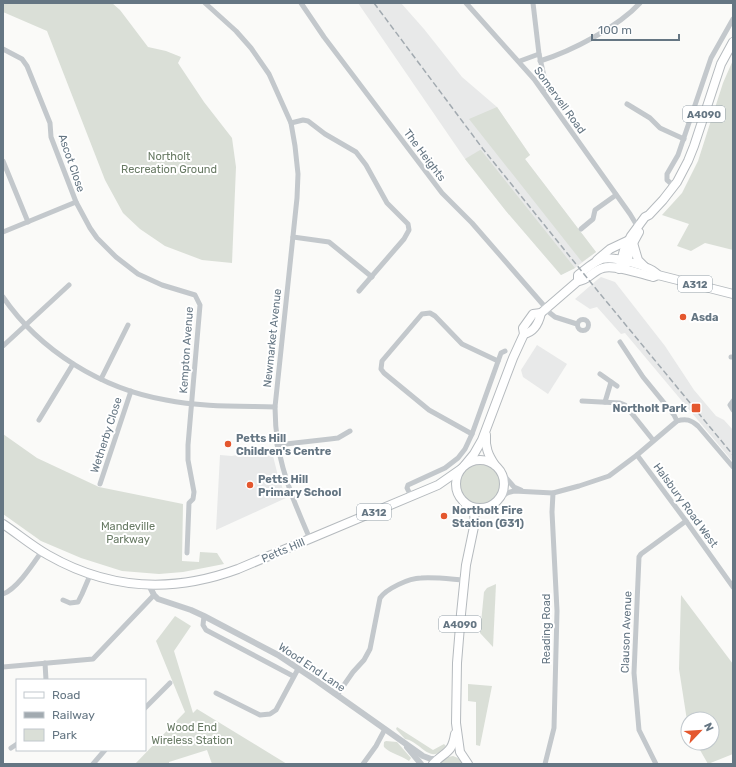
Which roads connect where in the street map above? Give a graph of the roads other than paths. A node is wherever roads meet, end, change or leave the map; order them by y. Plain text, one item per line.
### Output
1 (205, 3) edge
2 (301, 3) edge
3 (466, 3) edge
4 (533, 3) edge
5 (640, 3) edge
6 (733, 19) edge
7 (733, 42) edge
8 (3, 49) edge
9 (539, 54) junction
10 (540, 61) junction
11 (520, 62) junction
12 (543, 91) junction
13 (626, 104) dead end
14 (291, 123) junction
15 (684, 139) junction
16 (3, 161) edge
17 (674, 186) junction
18 (616, 195) junction
19 (76, 202) junction
20 (28, 222) junction
21 (640, 226) junction
22 (581, 229) dead end
23 (3, 232) edge
24 (293, 237) junction
25 (631, 242) junction
26 (593, 263) junction
27 (623, 265) junction
28 (645, 268) junction
29 (658, 275) junction
30 (372, 277) junction
31 (578, 281) junction
32 (69, 285) dead end
33 (359, 291) dead end
34 (733, 294) edge
35 (3, 297) edge
36 (544, 310) junction
37 (128, 324) dead end
38 (577, 324) dead end
39 (26, 325) junction
40 (620, 342) dead end
41 (3, 346) edge
42 (505, 351) dead end
43 (498, 361) junction
44 (73, 364) junction
45 (600, 374) dead end
46 (101, 379) junction
47 (611, 382) junction
48 (617, 386) dead end
49 (131, 391) junction
50 (582, 401) dead end
51 (733, 401) edge
52 (606, 402) junction
53 (192, 403) junction
54 (275, 407) junction
55 (733, 410) edge
56 (38, 420) dead end
57 (677, 421) junction
58 (488, 426) junction
59 (350, 431) dead end
60 (472, 434) junction
61 (653, 440) junction
62 (278, 445) junction
63 (637, 455) junction
64 (463, 467) junction
65 (733, 467) edge
66 (498, 469) junction
67 (100, 484) dead end
68 (438, 485) junction
69 (524, 490) junction
70 (553, 493) junction
71 (411, 496) junction
72 (462, 498) junction
73 (497, 500) junction
74 (686, 521) junction
75 (3, 524) edge
76 (474, 526) junction
77 (310, 539) junction
78 (42, 551) junction
79 (187, 553) dead end
80 (91, 574) junction
81 (464, 580) junction
82 (149, 585) junction
83 (733, 587) edge
84 (3, 594) edge
85 (154, 595) junction
86 (63, 600) dead end
87 (204, 616) junction
88 (44, 663) junction
89 (3, 667) edge
90 (298, 669) junction
91 (294, 676) junction
92 (46, 679) edge
93 (170, 683) dead end
94 (216, 693) dead end
95 (337, 695) junction
96 (146, 707) edge
97 (456, 723) junction
98 (385, 729) junction
99 (403, 743) junction
100 (16, 745) edge
101 (11, 748) dead end
102 (104, 751) edge
103 (447, 752) junction
104 (461, 755) junction
105 (436, 761) edge
106 (93, 764) edge
107 (363, 764) edge
108 (421, 764) edge
109 (468, 764) edge
110 (545, 764) edge
111 (656, 764) edge

1 - 14 street, Newmarket Avenue
2 - 36 street, The Heights
3 - 11 street, Somervell Road
4 - 9 street
5 - 10 street
6 - 15 street
7 - 17 main road, A4090
8 - 19 street, Ascot Close
9 - 10 street
9 - 11 street
10 - 12 street
11 - 12 street, Somervell Road
12 - 18 street, Somervell Road
13 - 15 street
14 - 24 street, Newmarket Avenue
14 - 30 street
15 - 17 street
16 - 20 street
17 - 21 main road, A4090
18 - 21 street, Somervell Road
18 - 22 street
19 - 20 street
19 - 53 street, Kempton Avenue
20 - 23 street
21 - 25 main road, A4090
24 - 30 street
24 - 54 street, Newmarket Avenue
25 - 26 main road
25 - 27 main road, A4090
25 - 28 main road
26 - 27 main road, A312
26 - 31 main road, A312
27 - 28 main road, A312
27 - 29 main road, A312
27 - 31 main road, A312
28 - 29 main road, A312
29 - 34 main road, A312
30 - 33 street
31 - 36 main road, Petts Hill / A312
32 - 39 street
35 - 39 street
36 - 38 street, The Heights
36 - 58 main road, Petts Hill / A312
37 - 46 street
39 - 41 street
39 - 44 street
40 - 57 street
42 - 43 street
43 - 60 street
43 - 60 street
44 - 46 street
44 - 56 street
45 - 47 street
46 - 49 street
47 - 48 street
47 - 52 street
49 - 53 street
49 - 67 street, Wetherby Close
50 - 52 street
51 - 55 street
52 - 61 street
53 - 54 street
53 - 79 street, Kempton Avenue
54 - 62 street, Newmarket Avenue
57 - 61 street
57 - 65 street
58 - 64 main road, Petts Hill / A312
58 - 66 main road, Petts Hill / A312
59 - 62 street
60 - 71 street
61 - 63 street
62 - 77 street, Newmarket Avenue
63 - 70 street
63 - 74 street, Halsbury Road West
64 - 66 main road
64 - 68 main road, Petts Hill / A312
64 - 72 main road
66 - 69 street
66 - 73 main road
68 - 71 main road, Petts Hill / A312
68 - 72 main road
69 - 70 street
69 - 73 street
70 - 110 street, Reading Road
71 - 77 main road, Petts Hill / A312
72 - 73 main road
72 - 76 main road, A4090
73 - 76 main road, A4090
74 - 83 street, Halsbury Road West
74 - 111 street, Clauson Avenue
75 - 78 main road, A312
76 - 81 main road, A4090
77 - 82 main road, Petts Hill / A312
78 - 80 main road, A312
78 - 84 street
80 - 82 main road, A312
80 - 86 street
81 - 95 street
81 - 97 main road, A4090
82 - 85 street
85 - 87 street, Wood End Lane
85 - 88 street
87 - 90 street, Wood End Lane
87 - 91 street, Wood End Lane
88 - 89 street
88 - 92 street
90 - 91 street
90 - 95 street, Wood End Lane
91 - 94 street
93 - 96 street
95 - 98 street, Wood End Lane
97 - 103 main road, A4090
97 - 104 main road, A4090
98 - 99 street, Wood End Lane
98 - 107 street
99 - 105 street, Wood End Lane
99 - 108 street, Wood End Lane
100 - 101 street
102 - 106 street
103 - 104 main road
103 - 105 main road
104 - 109 main road

